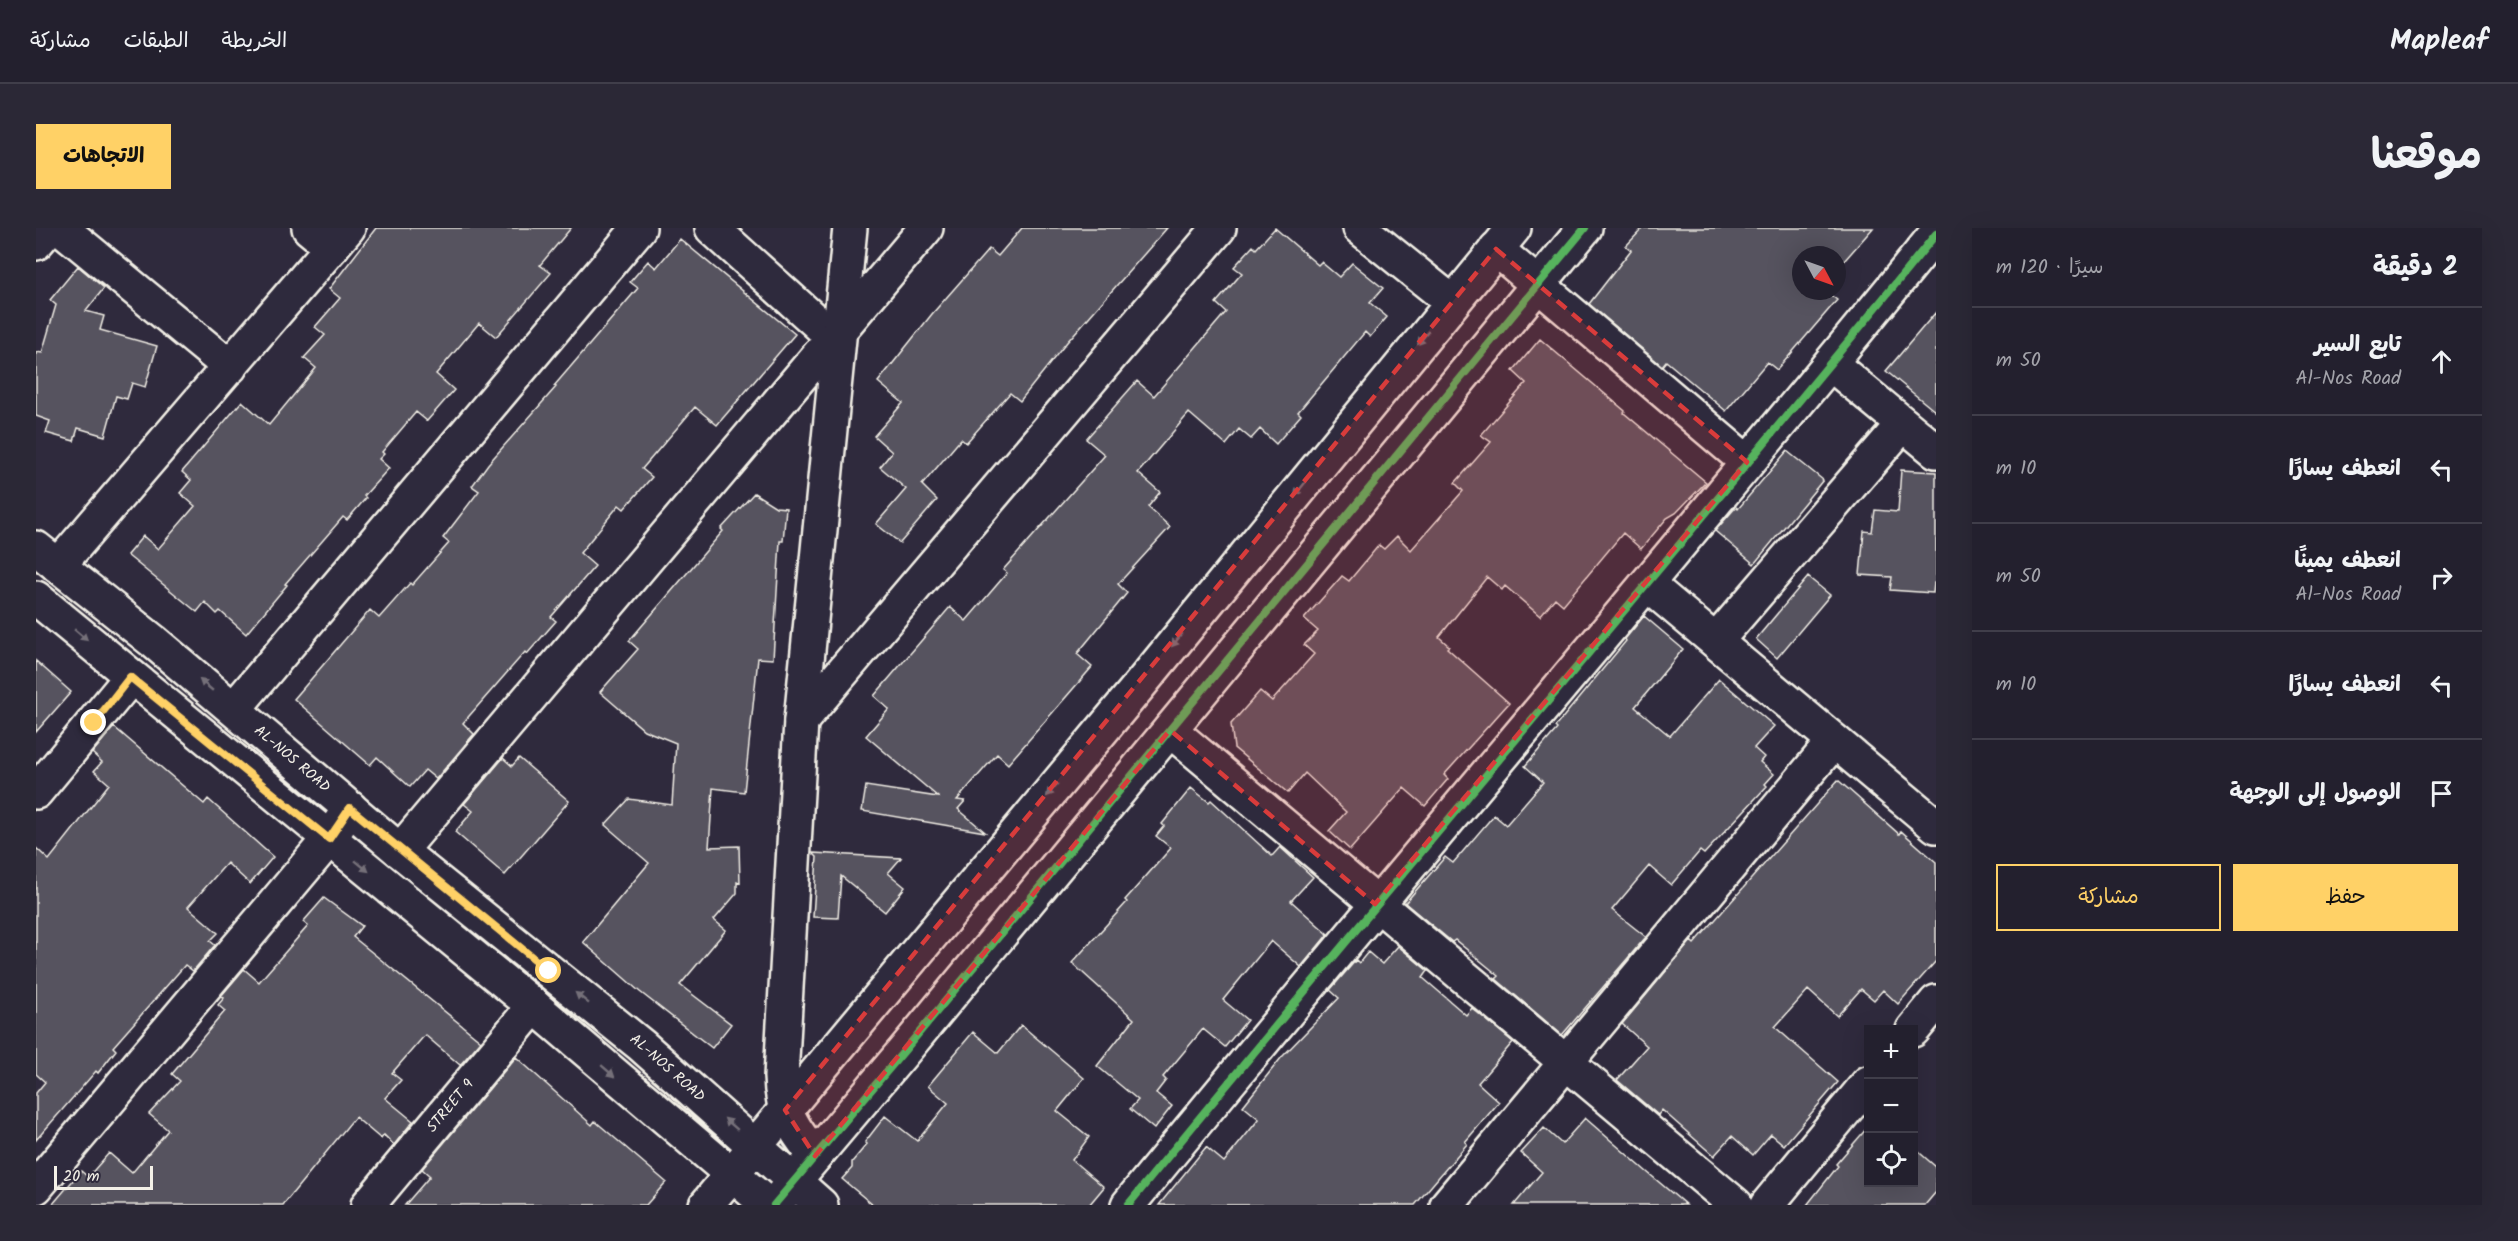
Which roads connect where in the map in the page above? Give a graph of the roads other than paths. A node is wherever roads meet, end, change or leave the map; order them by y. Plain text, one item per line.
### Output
1 (49, 228) edge
2 (61, 228) edge
3 (639, 228) edge
4 (712, 228) edge
5 (850, 228) edge
6 (926, 228) edge
7 (1219, 228) edge
8 (1360, 228) edge
9 (1585, 228) edge
10 (329, 234) edge
11 (1936, 234) edge
12 (1505, 239) edge
13 (36, 243) edge
14 (1538, 284) junction
15 (1452, 302) junction
16 (838, 335) junction
17 (1831, 364) junction
18 (230, 367) junction
19 (1903, 424) junction
20 (1936, 451) edge
21 (1747, 462) junction
22 (47, 557) edge
23 (1647, 584) junction
24 (36, 598) edge
25 (1716, 640) junction
26 (130, 677) junction
27 (234, 709) junction
28 (801, 721) junction
29 (1170, 730) junction
30 (1834, 741) junction
31 (36, 792) edge
32 (350, 808) junction
33 (1936, 826) edge
34 (329, 839) junction
35 (400, 851) junction
36 (1376, 904) junction
37 (1936, 1002) edge
38 (534, 1006) junction
39 (1916, 1025) edge
40 (1566, 1062) junction
41 (1864, 1089) edge
42 (785, 1110) junction
43 (756, 1146) junction
44 (815, 1156) junction
45 (732, 1174) junction
46 (36, 1187) edge
47 (783, 1193) edge
48 (368, 1205) edge
49 (706, 1205) edge
50 (768, 1205) edge
51 (821, 1205) edge
52 (1128, 1205) edge
53 (1447, 1205) edge
54 (1736, 1205) edge
55 (1767, 1205) edge

1 - 13 street
2 - 18 street
3 - 27 street
4 - 16 street
5 - 16 street
6 - 16 street
7 - 28 street
8 - 15 street
9 - 14 street
10 - 18 street
11 - 17 street
12 - 14 street
12 - 15 street
14 - 21 street
14 - 29 street
15 -> 42 street
16 - 28 street
16 - 35 street
17 - 19 street
17 - 21 street
18 - 22 street
19 - 20 street
19 - 25 street
21 - 23 street
27 -> 22 street, AL-NOS ROAD
23 - 25 street
23 - 36 street
24 -> 26 street
25 - 30 street
26 - 31 street
26 - 34 street
27 - 32 street, AL-NOS ROAD
28 - 42 street
29 - 36 street
29 - 44 street
30 - 33 street
30 - 40 street
32 - 34 street
32 - 35 street, AL-NOS ROAD
34 -> 38 street
34 - 46 street
43 -> 35 street, AL-NOS ROAD
36 - 40 street
36 - 52 street
37 - 39 street
38 -> 45 street
38 - 48 street, STREET 9
40 - 53 street
40 - 54 street
41 - 55 street
42 - 43 street
42 - 44 street
43 - 45 street
43 - 47 street, AL-NOS ROAD
44 - 47 street
45 - 49 street
45 - 50 street
47 - 51 street, AL-NOS ROAD

